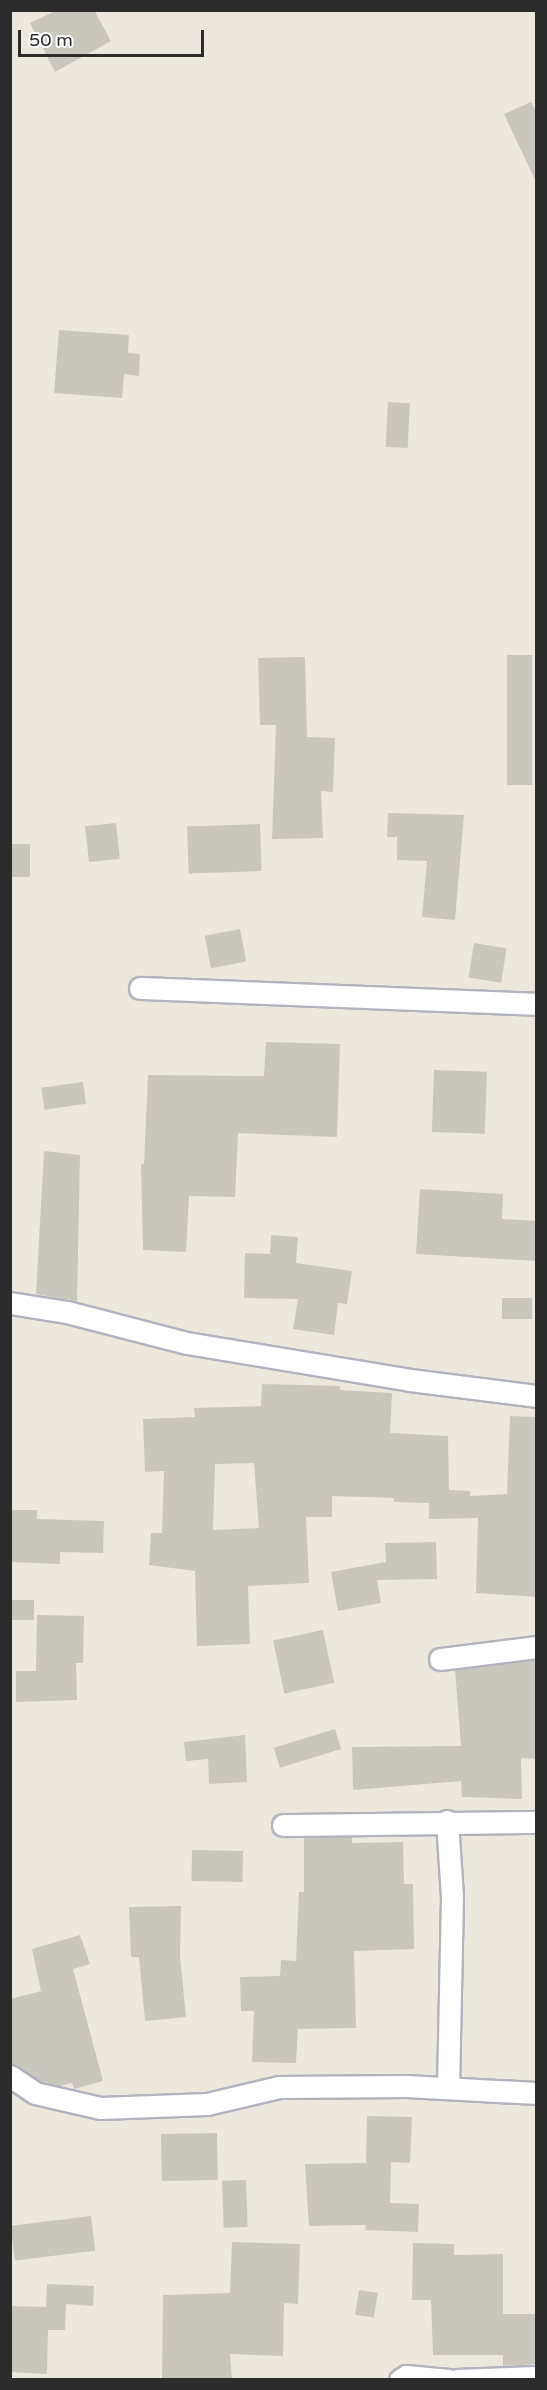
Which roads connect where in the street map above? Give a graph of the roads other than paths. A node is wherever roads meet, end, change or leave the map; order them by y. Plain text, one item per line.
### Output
1 (140, 988) dead end
2 (537, 1004) edge
3 (10, 1302) edge
4 (537, 1395) edge
5 (537, 1647) edge
6 (440, 1659) dead end
7 (447, 1821) junction
8 (537, 1822) edge
9 (283, 1825) dead end
10 (10, 2076) edge
11 (448, 2088) junction
12 (537, 2093) edge
13 (537, 2377) edge
14 (400, 2379) edge
15 (449, 2379) edge
16 (457, 2379) edge

1 - 2 street
3 - 4 street
5 - 6 street
7 - 8 street
7 - 9 street
7 - 11 street
10 - 11 street
11 - 12 street
13 - 16 street
14 - 15 street

